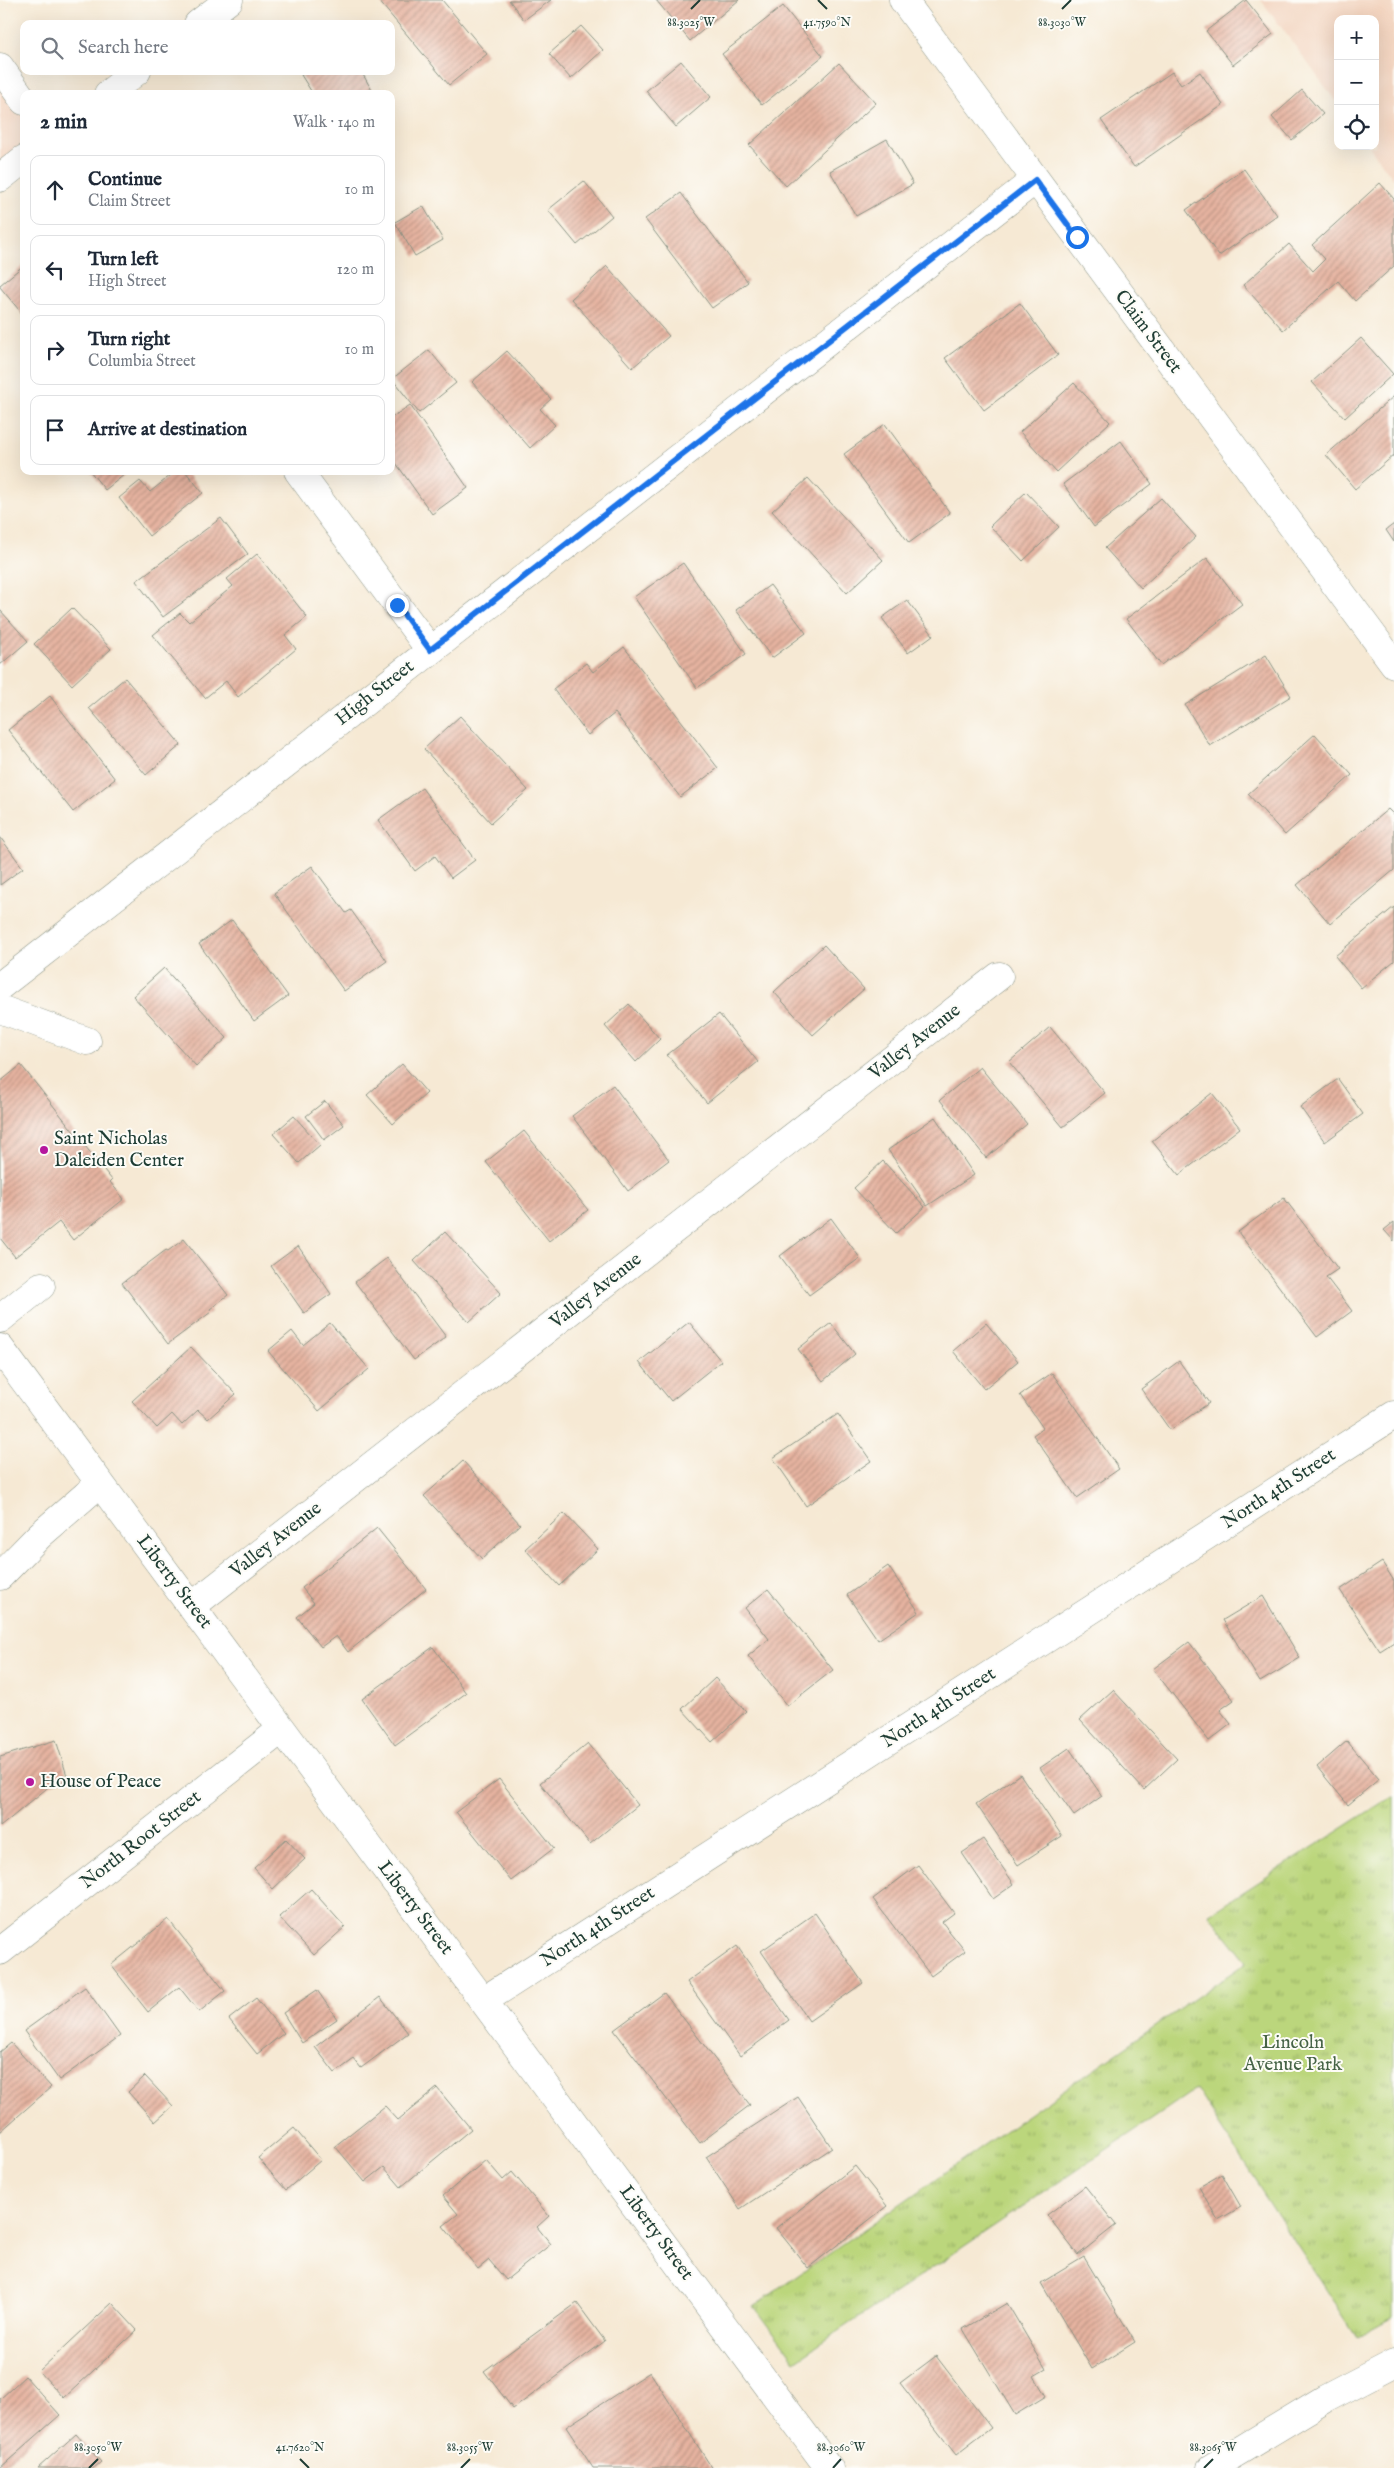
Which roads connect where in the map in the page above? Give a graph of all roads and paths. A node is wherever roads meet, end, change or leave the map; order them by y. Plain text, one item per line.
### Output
1 (229, 0) edge
2 (903, 0) edge
3 (203, 20) edge
4 (0, 68) edge
5 (132, 75) edge
6 (113, 90) edge
7 (20, 96) edge
8 (20, 162) edge
9 (0, 178) edge
10 (1035, 180) junction
11 (301, 475) edge
12 (430, 650) junction
13 (1394, 664) edge
14 (999, 976) dead end
15 (0, 986) edge
16 (0, 1009) edge
17 (87, 1041) dead end
18 (41, 1286) dead end
19 (0, 1319) edge
20 (0, 1348) edge
21 (1394, 1415) edge
22 (100, 1483) junction
23 (0, 1576) edge
24 (192, 1606) junction
25 (282, 1729) junction
26 (0, 1951) edge
27 (483, 2001) junction
28 (1394, 2363) edge
29 (829, 2468) edge
30 (1211, 2468) edge

1 - 3 street
2 - 10 street, Claim Street
4 - 7 street
5 - 6 street
8 - 9 street
10 - 12 street, High Street
10 - 13 street, Claim Street
11 - 12 street
12 - 15 street, High Street
14 - 24 street, Valley Avenue
16 - 17 street
18 - 19 street
20 - 22 street, Liberty Street
21 - 27 street, North 4th Street
22 - 23 street
22 - 24 street, Liberty Street
24 - 25 street, Liberty Street
25 - 26 street, North Root Street
25 - 27 street, Liberty Street
27 - 29 street, Liberty Street
28 - 30 street

